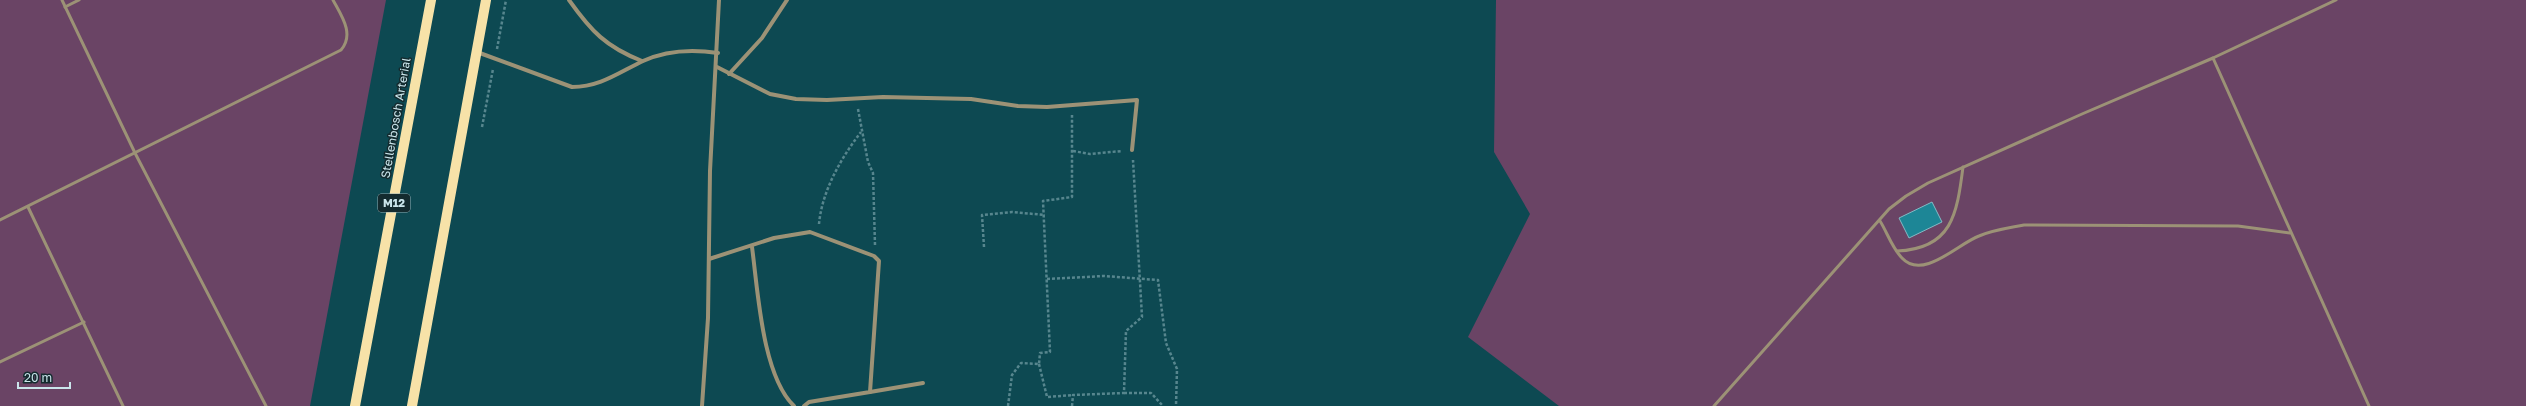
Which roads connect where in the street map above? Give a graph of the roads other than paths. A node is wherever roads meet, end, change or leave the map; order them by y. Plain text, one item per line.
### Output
1 (62, 0) edge
2 (79, 0) edge
3 (333, 0) edge
4 (431, 0) edge
5 (486, 0) edge
6 (569, 0) edge
7 (719, 0) edge
8 (787, 0) edge
9 (2336, 0) edge
10 (66, 7) junction
11 (477, 52) junction
12 (718, 53) junction
13 (2213, 58) junction
14 (642, 61) junction
15 (717, 66) junction
16 (730, 74) junction
17 (1132, 150) road end
18 (135, 152) junction
19 (1963, 167) junction
20 (28, 207) junction
21 (0, 220) edge
22 (1880, 220) junction
23 (2290, 233) junction
24 (752, 247) junction
25 (1897, 251) junction
26 (709, 259) junction
27 (84, 322) junction
28 (0, 362) edge
29 (923, 383) dead end
30 (870, 392) junction
31 (123, 406) edge
32 (266, 406) edge
33 (355, 406) edge
34 (412, 406) edge
35 (702, 406) edge
36 (794, 406) edge
37 (804, 406) edge
38 (1714, 406) edge
39 (2369, 406) edge

1 - 10 lane
2 - 10 lane
3 - 18 lane
4 - 33 main road, Stellenbosch Arterial / M12
5 - 11 main road
6 - 14 street
7 - 12 street
8 - 16 street
9 - 13 lane
10 - 18 lane
11 - 14 street
11 - 34 main road
12 - 14 street
12 - 15 street
13 - 19 lane
13 - 23 lane
15 - 16 street
15 - 26 street
16 - 17 street
18 - 20 lane
18 - 32 lane
19 - 22 lane
19 - 25 lane
20 - 21 lane
20 - 27 lane
22 - 25 lane
22 - 38 lane
23 - 25 lane
23 - 39 lane
24 - 26 street
24 - 30 street
24 - 36 street
26 - 35 street
27 - 28 lane
27 - 31 lane
29 - 30 street
30 - 37 street

